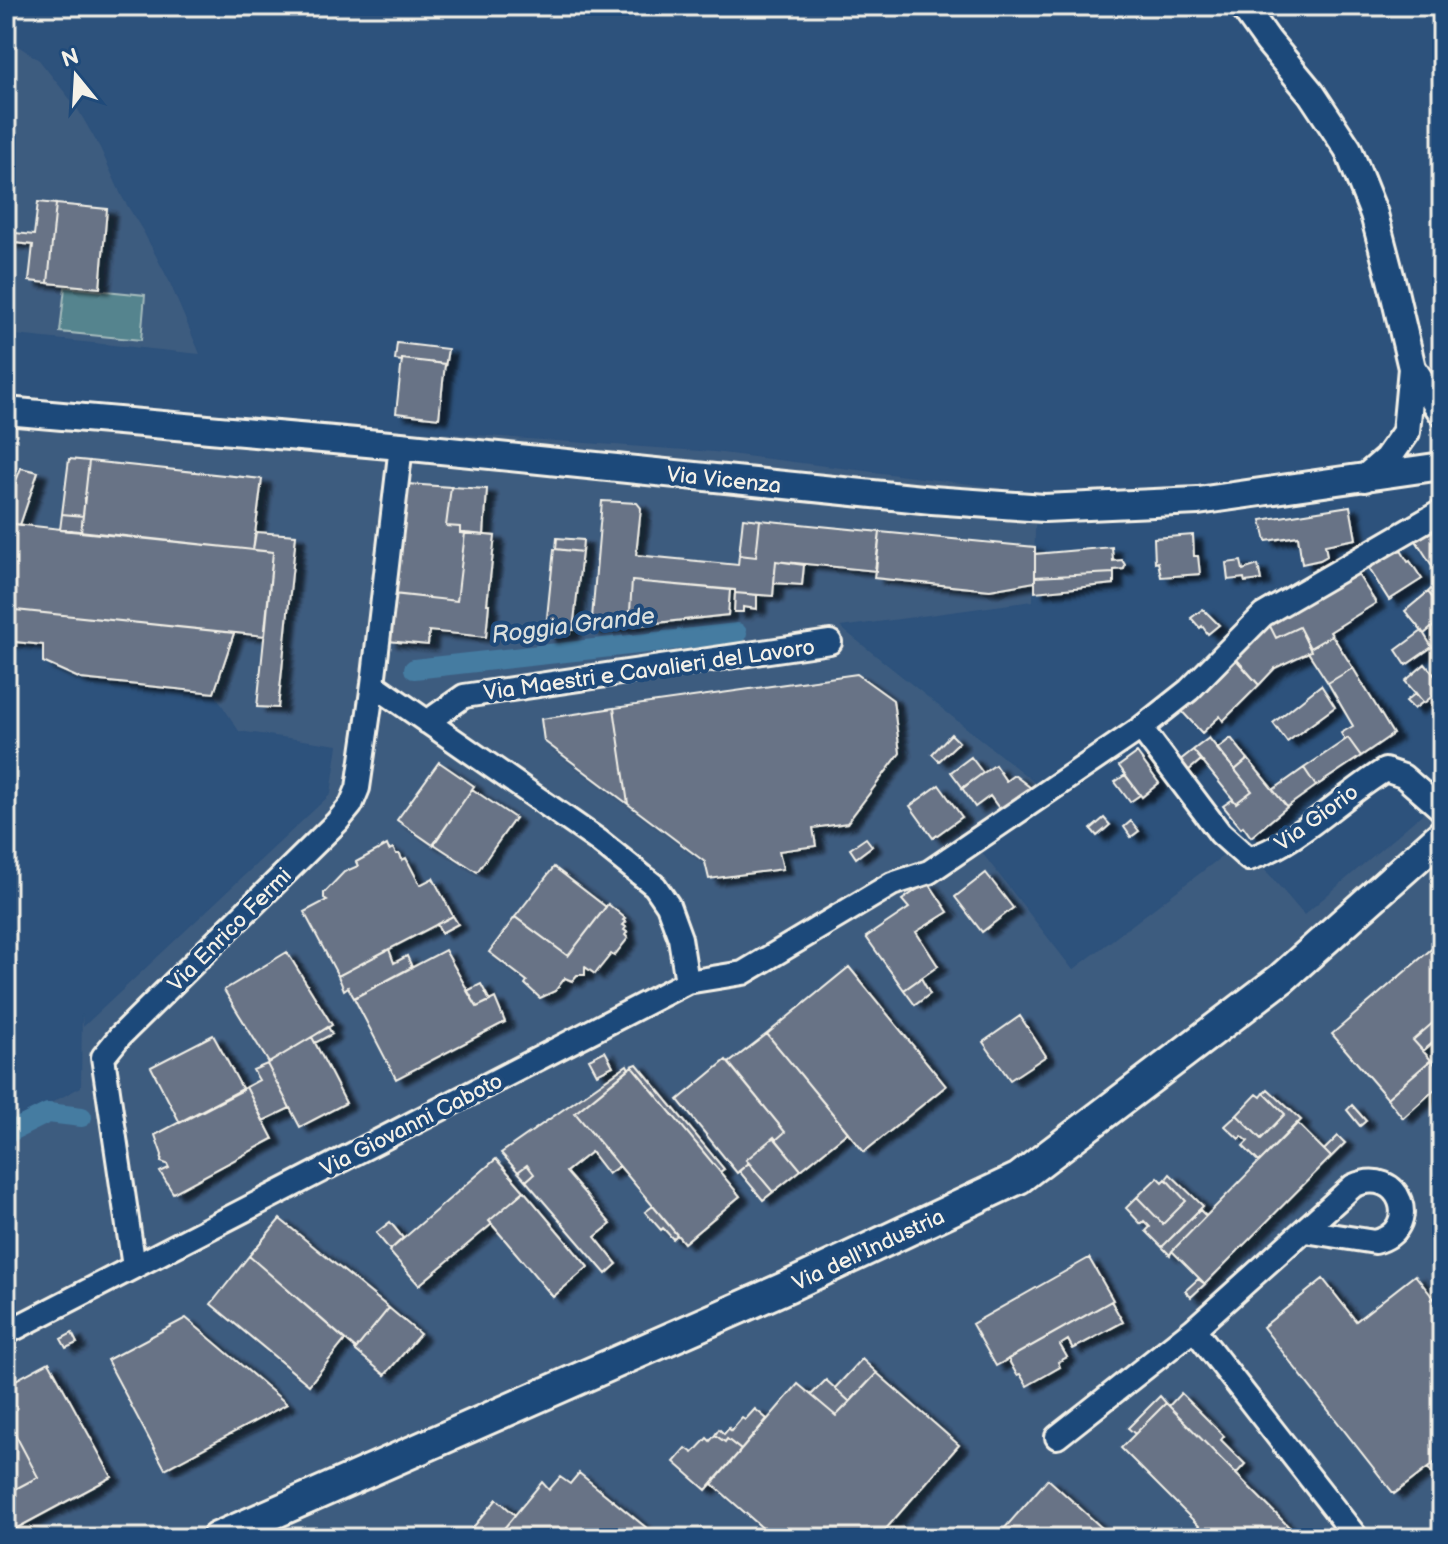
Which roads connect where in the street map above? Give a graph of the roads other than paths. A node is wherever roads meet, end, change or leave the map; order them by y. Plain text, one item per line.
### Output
1 (1243, 6) edge
2 (1412, 368) junction
3 (6, 411) edge
4 (1442, 412) edge
5 (1406, 432) junction
6 (401, 446) junction
7 (1431, 468) edge
8 (1365, 478) junction
9 (1442, 511) edge
10 (830, 642) dead end
11 (373, 684) junction
12 (427, 722) junction
13 (1141, 728) junction
14 (1442, 810) edge
15 (1442, 835) edge
16 (687, 982) junction
17 (1305, 1231) dead end
18 (134, 1267) junction
19 (1194, 1329) junction
20 (6, 1333) edge
21 (1057, 1437) dead end
22 (217, 1538) edge
23 (1357, 1538) edge

1 - 2 street
2 - 4 street
2 - 5 street
3 - 6 street, Via Vicenza
5 - 7 street
5 - 8 street
6 - 8 street, Via Vicenza
6 - 11 street, Via Enrico Fermi
7 - 8 street, Via Vicenza
9 - 13 street
10 - 12 street, Via Maestri e Cavalieri del Lavoro
11 - 12 street
11 - 18 street, Via Enrico Fermi
12 - 16 street
13 - 14 street, Via Giorio
13 - 16 street, Via Giovanni Caboto
15 - 22 main road, Via dell'Industria
16 - 18 street, Via Giovanni Caboto
17 - 19 street
18 - 20 street
19 - 21 street
19 - 23 street

